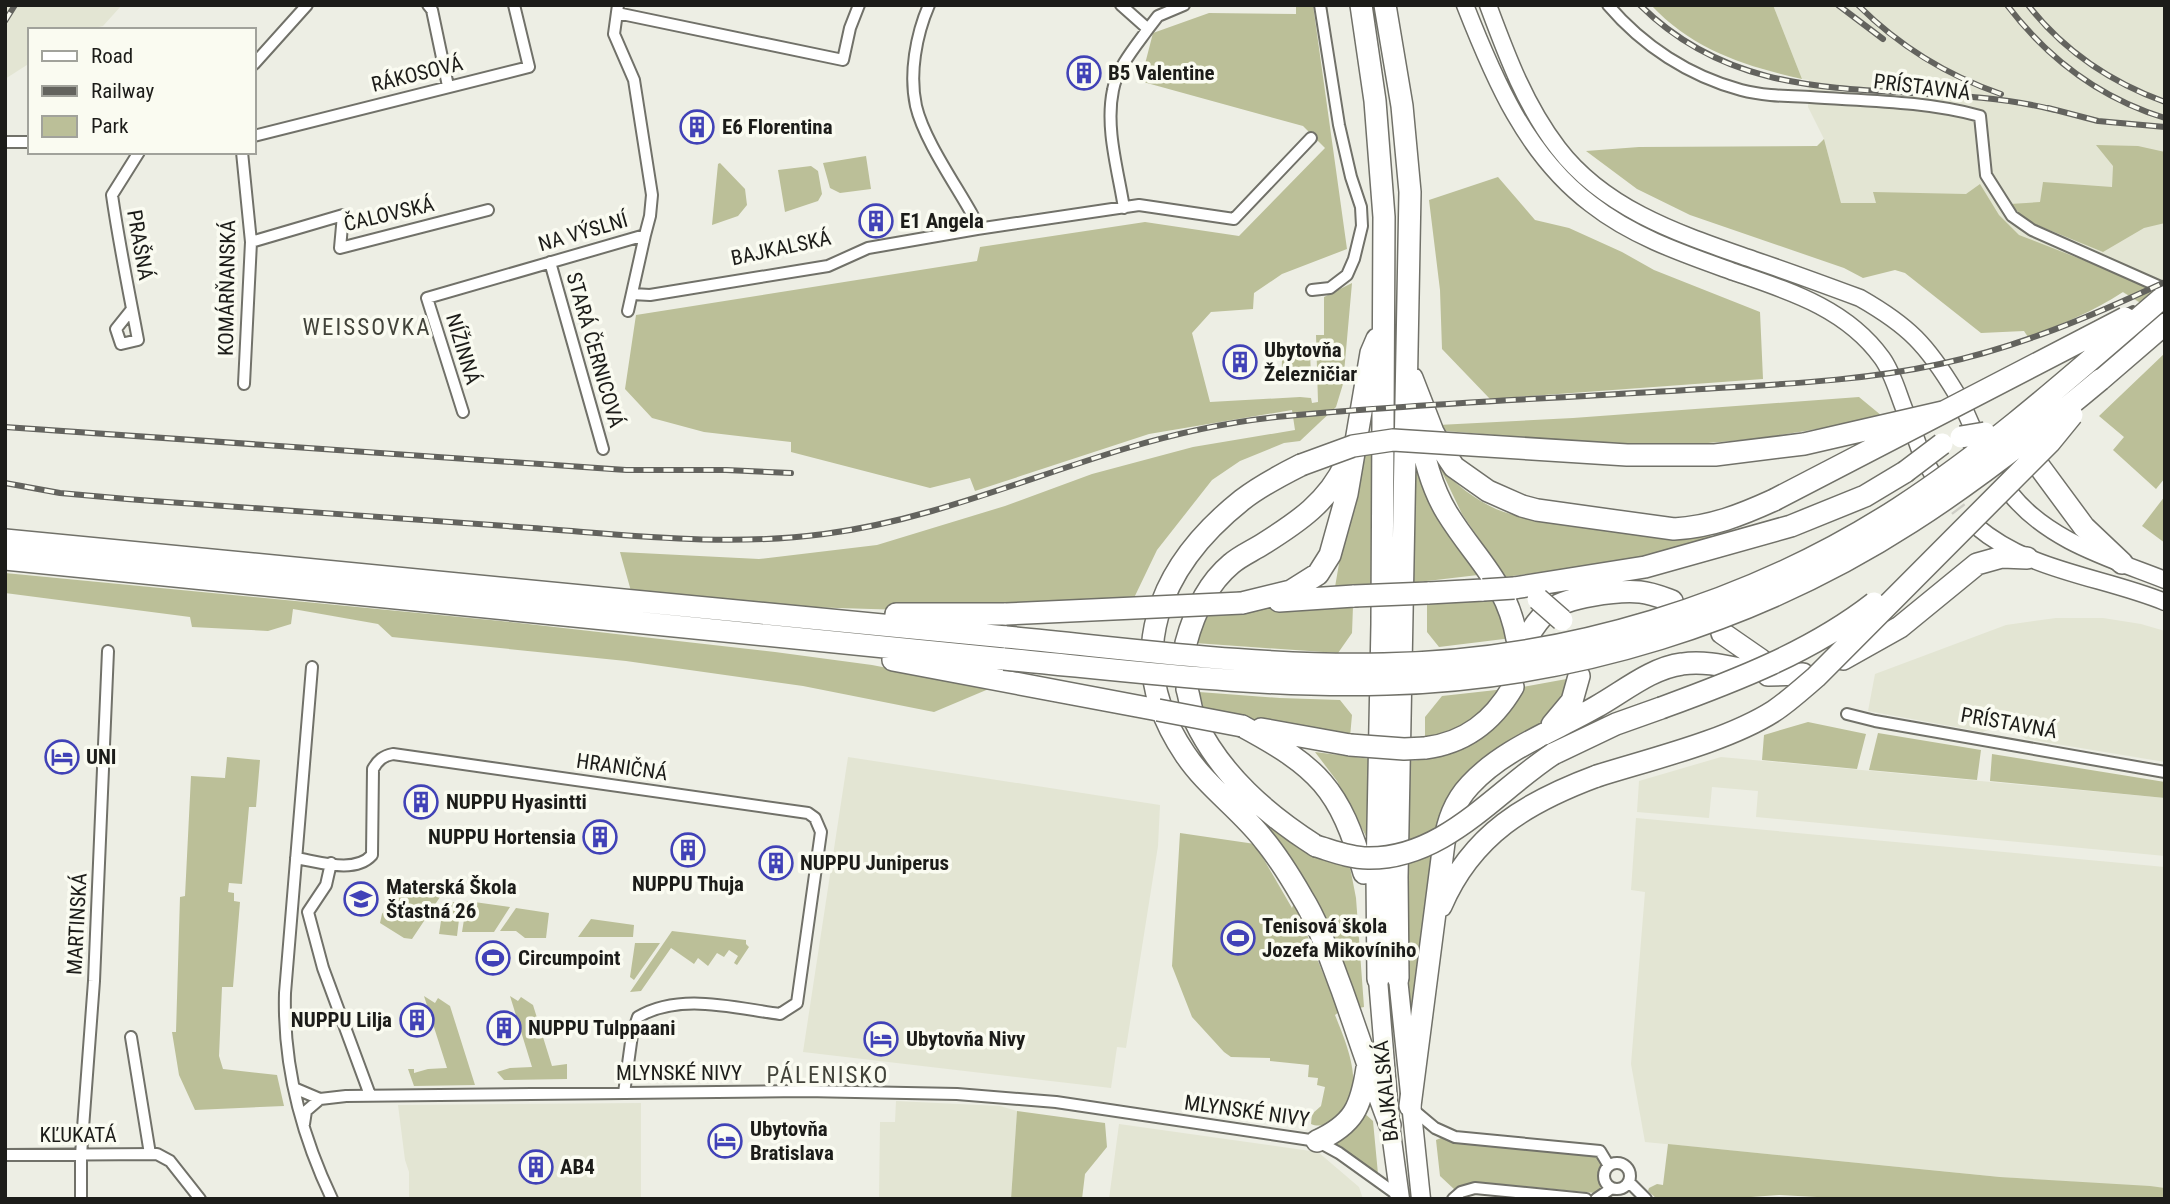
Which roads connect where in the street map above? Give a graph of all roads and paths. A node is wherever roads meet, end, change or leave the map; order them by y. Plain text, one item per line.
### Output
1 (307, 5) edge
2 (428, 5) edge
3 (514, 5) edge
4 (859, 5) edge
5 (929, 5) edge
6 (1121, 5) edge
7 (1184, 5) edge
8 (1320, 5) edge
9 (1361, 5) edge
10 (1385, 5) edge
11 (1465, 5) edge
12 (1488, 5) edge
13 (1608, 5) edge
14 (617, 9) edge
15 (1147, 29) junction
16 (256, 63) edge
17 (448, 86) junction
18 (256, 135) edge
19 (1311, 138) dead end
20 (5, 142) edge
21 (28, 142) edge
22 (138, 154) edge
23 (242, 154) edge
24 (1124, 208) junction
25 (488, 210) dead end
26 (977, 229) junction
27 (645, 235) junction
28 (251, 242) junction
29 (550, 262) junction
30 (1312, 290) dead end
31 (632, 294) junction
32 (2164, 295) edge
33 (427, 298) joint
34 (132, 309) dead end
35 (628, 312) dead end
36 (1384, 320) junction
37 (2165, 324) edge
38 (1407, 366) junction
39 (2100, 380) junction
40 (244, 384) dead end
41 (1956, 393) dead end
42 (1905, 411) dead end
43 (463, 412) dead end
44 (1943, 412) junction
45 (1966, 413) dead end
46 (1966, 438) joint
47 (1355, 442) junction
48 (603, 449) dead end
49 (2039, 466) dead end
50 (2010, 493) dead end
51 (1976, 526) dead end
52 (5, 540) edge
53 (1937, 556) junction
54 (2027, 558) junction
55 (5, 559) edge
56 (2122, 563) junction
57 (2165, 579) edge
58 (1514, 588) junction
59 (1672, 601) dead end
60 (2165, 602) edge
61 (1242, 603) junction
62 (1566, 625) dead end
63 (842, 631) junction
64 (1722, 633) dead end
65 (1186, 643) dead end
66 (108, 651) dead end
67 (1843, 659) dead end
68 (312, 667) dead end
69 (1740, 669) dead end
70 (1803, 674) dead end
71 (1578, 676) dead end
72 (1513, 687) dead end
73 (1187, 689) dead end
74 (1847, 714) dead end
75 (1242, 726) junction
76 (1543, 734) junction
77 (2165, 772) edge
78 (296, 858) junction
79 (331, 863) junction
80 (1377, 917) junction
81 (1434, 920) junction
82 (1388, 978) junction
83 (131, 1037) dead end
84 (1368, 1066) junction
85 (294, 1088) junction
86 (624, 1093) junction
87 (370, 1096) junction
88 (320, 1100) junction
89 (1410, 1106) junction
90 (1390, 1125) junction
91 (304, 1127) junction
92 (1317, 1141) junction
93 (80, 1154) junction
94 (150, 1154) junction
95 (5, 1155) edge
96 (1609, 1166) junction
97 (1622, 1189) edge
98 (1399, 1198) edge
99 (82, 1199) edge
100 (200, 1199) edge
101 (332, 1199) edge
102 (1421, 1199) edge
103 (1453, 1199) edge
104 (1586, 1199) edge
105 (1596, 1199) edge
106 (1646, 1199) edge

1 - 16 street
2 - 17 street
3 - 17 street, RÁKOSOVÁ
4 - 14 street
5 - 26 street
6 - 15 street
7 - 15 street
8 - 30 street
9 - 36 highway
10 - 38 highway
11 - 42 main road
12 - 41 main road
13 - 32 street, PRÍSTAVNÁ
14 - 27 street, NA VÝSLNÍ
15 - 24 street
17 - 18 street, RÁKOSOVÁ
19 - 24 street, BAJKALSKÁ
20 - 21 street
22 - 34 street, PRAŠNÁ
23 - 28 street, KOMÁRŇANSKÁ
24 - 26 street, BAJKALSKÁ
25 - 28 street, ČALOVSKÁ
26 - 31 street, BAJKALSKÁ
27 - 29 street, NA VÝSLNÍ
27 - 31 street
28 - 40 street, KOMÁRŇANSKÁ
29 - 33 street, NA VÝSLNÍ
29 - 48 street, STARÁ ČERNICOVÁ
31 - 35 street
32 - 44 highway, bridge
32 - 63 highway, bridge
33 - 43 street, NÍŽINNÁ
36 - 47 highway
36 - 80 highway
37 - 39 highway
38 - 44 highway, bridge
38 - 59 highway
38 - 82 highway
39 - 53 highway, bridge
39 - 63 highway, bridge
44 - 84 highway, bridge
45 - 46 main road
46 - 58 highway, bridge
47 - 61 highway
47 - 65 highway
49 - 56 highway
50 - 56 main road
51 - 54 main road
52 - 63 highway
53 - 73 highway, bridge
53 - 81 highway, bridge
54 - 60 main road
54 - 67 highway
55 - 63 highway
56 - 57 main road
58 - 61 highway, bridge
58 - 62 highway, bridge
61 - 63 highway, bridge
63 - 75 highway, bridge
64 - 70 highway
66 - 93 street, MARTINSKÁ
68 - 78 street
69 - 76 highway
71 - 76 highway
72 - 75 highway, bridge
74 - 77 street, PRÍSTAVNÁ
75 - 80 highway
76 - 81 highway
78 - 79 street
78 - 85 street
79 - 86 street, HRANIČNÁ
79 - 87 street
80 - 82 highway
81 - 89 highway
82 - 89 main road, BAJKALSKÁ
82 - 90 main road, BAJKALSKÁ
83 - 94 street, KĽUKATÁ
84 - 90 highway
84 - 92 highway
85 - 88 street
85 - 91 street
86 - 87 street, MLYNSKÉ NIVY
86 - 92 street, MLYNSKÉ NIVY
87 - 88 street, MLYNSKÉ NIVY
88 - 91 street
89 - 96 street
89 - 102 main road, BAJKALSKÁ
90 - 98 main road, BAJKALSKÁ
91 - 101 street
92 - 98 street
93 - 94 street, KĽUKATÁ
93 - 95 street, KĽUKATÁ
93 - 99 street, MARTINSKÁ
94 - 100 street
96 - 97 street
96 - 97 street
97 - 105 street
97 - 106 street
103 - 104 street

